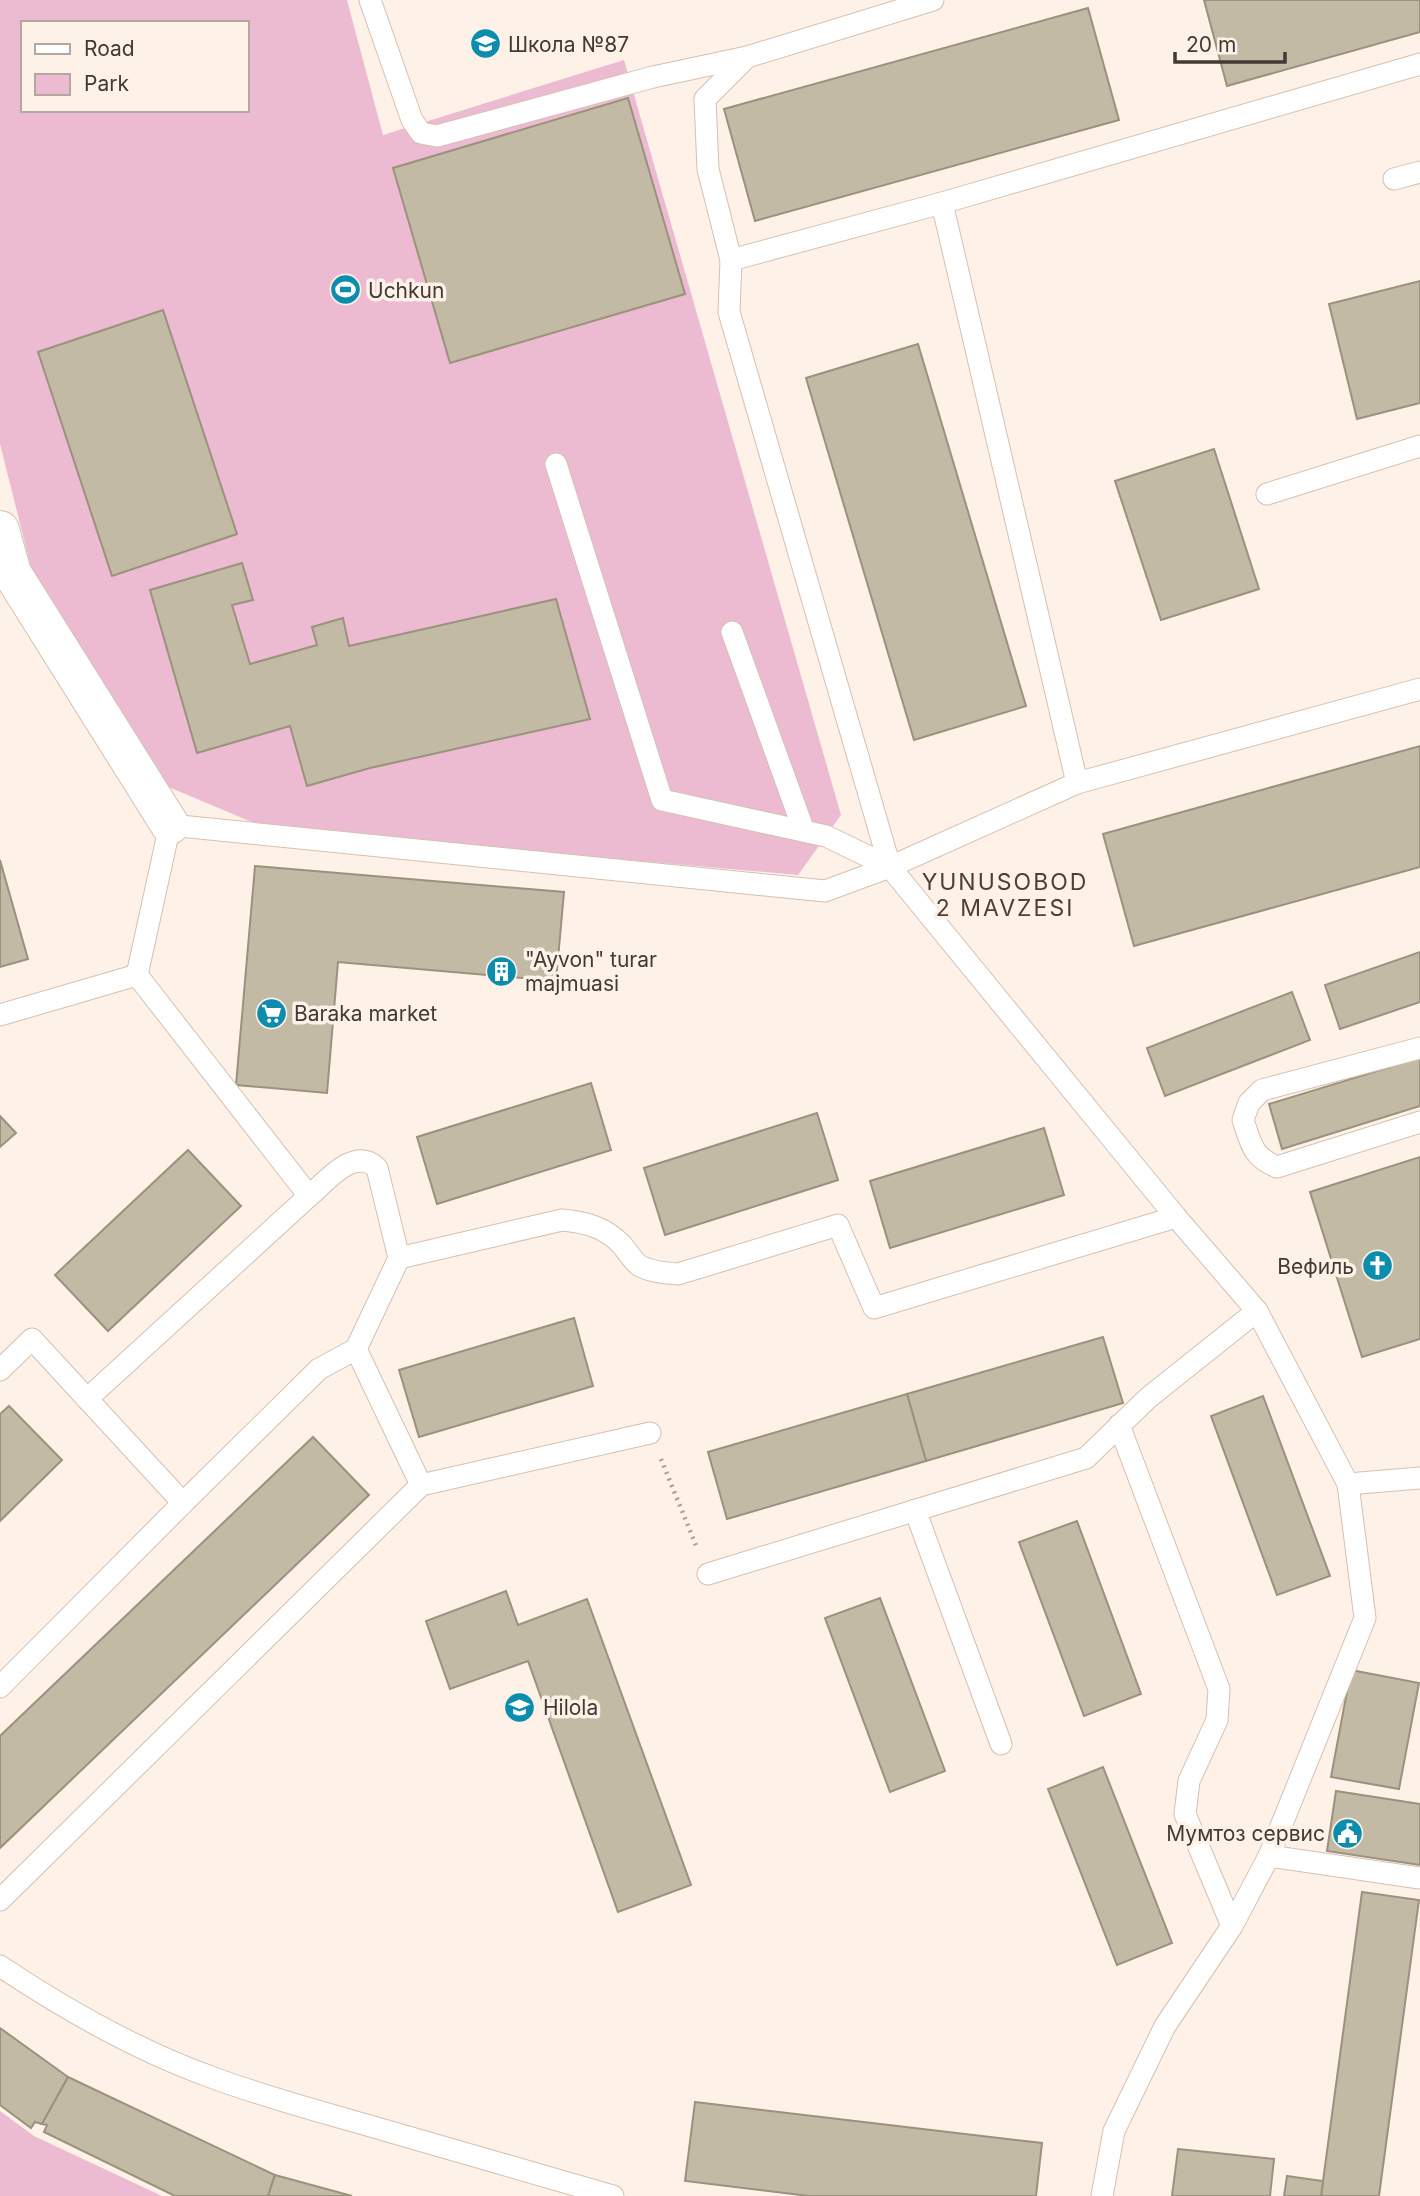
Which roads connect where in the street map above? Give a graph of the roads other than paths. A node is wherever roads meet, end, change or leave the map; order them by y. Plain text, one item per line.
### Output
1 (370, 0) edge
2 (933, 0) edge
3 (747, 57) junction
4 (1420, 64) edge
5 (1420, 172) edge
6 (1394, 179) dead end
7 (942, 203) junction
8 (731, 260) junction
9 (1420, 446) edge
10 (556, 464) dead end
11 (1267, 494) dead end
12 (0, 530) edge
13 (732, 632) dead end
14 (1420, 689) edge
15 (1077, 783) junction
16 (170, 825) junction
17 (804, 831) junction
18 (890, 867) junction
19 (137, 975) junction
20 (0, 1015) edge
21 (1420, 1048) edge
22 (1420, 1122) edge
23 (309, 1196) junction
24 (1176, 1217) junction
25 (399, 1258) junction
26 (1256, 1311) junction
27 (356, 1349) junction
28 (0, 1370) edge
29 (87, 1399) junction
30 (1119, 1425) junction
31 (650, 1433) road end
32 (1420, 1478) edge
33 (1348, 1484) junction
34 (421, 1485) junction
35 (183, 1503) junction
36 (915, 1510) junction
37 (708, 1574) road end
38 (0, 1687) edge
39 (1001, 1744) dead end
40 (1269, 1856) junction
41 (1420, 1878) edge
42 (0, 1900) edge
43 (1232, 1926) junction
44 (0, 1966) edge
45 (613, 2196) edge
46 (1102, 2196) edge

1 - 3 lane
2 - 3 lane
3 - 8 lane
4 - 7 lane
5 - 6 lane
7 - 8 lane
7 - 15 lane
8 - 18 lane
9 - 11 lane
10 - 17 lane
12 - 16 street
13 - 17 lane
14 - 15 lane
15 - 18 lane
16 - 18 lane
16 - 19 lane
17 - 18 lane
18 - 24 lane
19 - 20 lane
19 - 23 lane
21 - 22 lane
23 - 25 lane
23 - 29 lane
24 - 25 lane
24 - 26 lane
25 - 27 lane
26 - 30 lane
26 - 33 lane
27 - 34 lane
27 - 35 lane
28 - 29 lane
29 - 35 lane
30 - 36 lane
30 - 43 lane
31 - 34 lane
32 - 33 lane
33 - 40 lane
34 - 42 lane
35 - 38 lane
36 - 37 lane
36 - 39 lane
40 - 41 lane
40 - 43 lane
43 - 46 lane
44 - 45 lane

